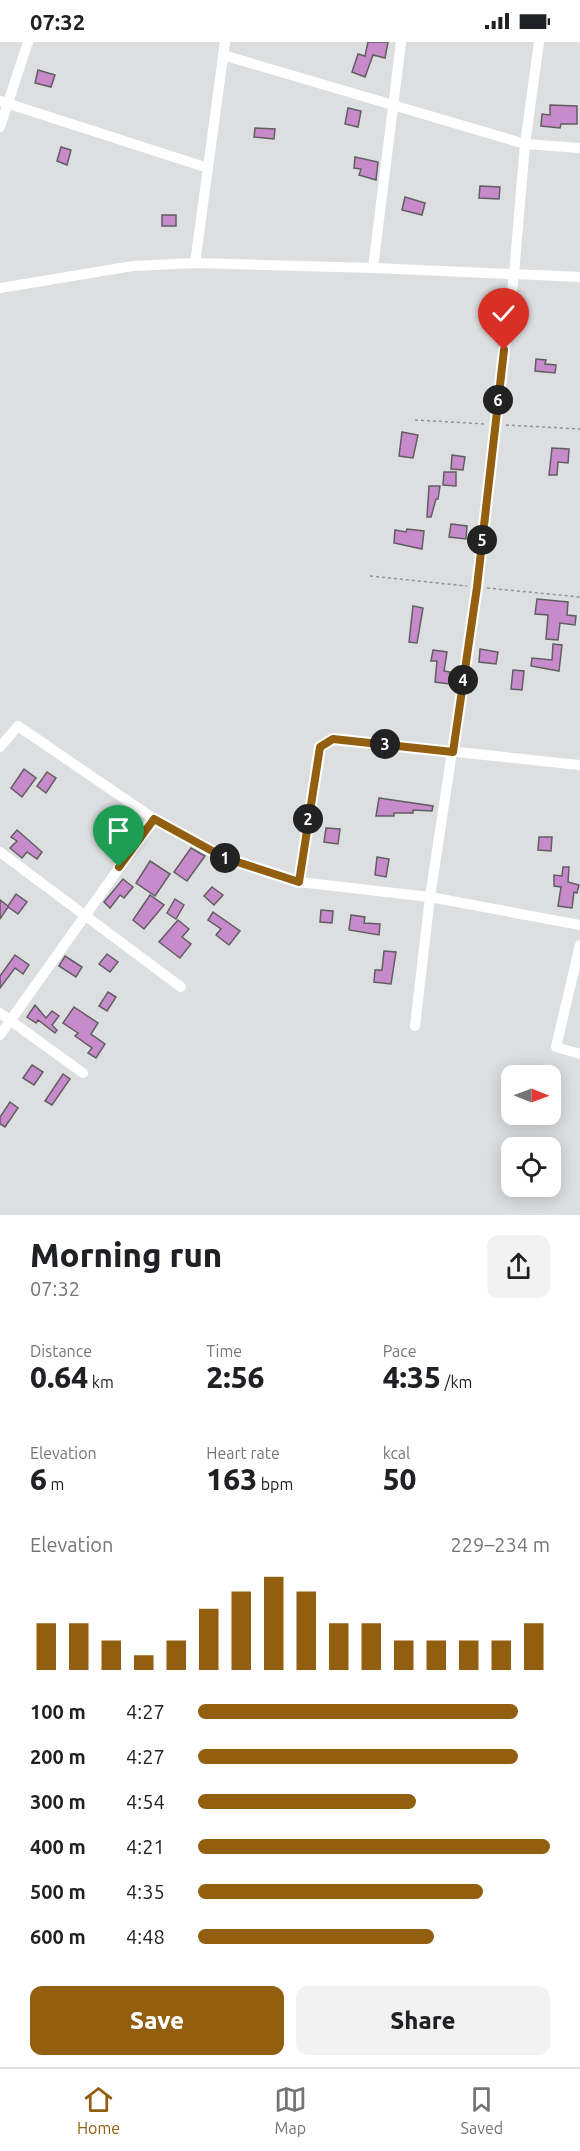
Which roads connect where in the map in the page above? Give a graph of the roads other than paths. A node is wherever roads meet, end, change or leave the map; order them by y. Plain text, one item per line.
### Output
1 (28, 42) edge
2 (225, 42) edge
3 (401, 42) edge
4 (539, 42) edge
5 (223, 55) junction
6 (3, 102) edge
7 (393, 106) junction
8 (0, 127) edge
9 (525, 144) junction
10 (580, 148) edge
11 (208, 168) junction
12 (195, 263) junction
13 (373, 268) junction
14 (514, 274) junction
15 (580, 277) edge
16 (0, 288) edge
17 (0, 747) edge
18 (453, 752) junction
19 (580, 765) edge
20 (154, 819) junction
21 (0, 852) edge
22 (299, 882) junction
23 (429, 897) junction
24 (84, 915) junction
25 (580, 925) edge
26 (580, 945) edge
27 (181, 987) dead end
28 (0, 1013) edge
29 (11, 1021) junction
30 (415, 1026) dead end
31 (0, 1035) edge
32 (580, 1054) edge
33 (83, 1073) dead end

1 - 6 street
2 - 5 street
3 - 7 street
4 - 9 street
5 - 7 street
5 - 11 street
6 - 8 street
6 - 11 street
7 - 9 street
7 - 13 street
9 - 10 street
9 - 14 street
11 - 12 street
12 - 13 street
12 - 16 street
13 - 14 street
14 - 15 street
14 - 18 street
17 - 20 street
18 - 19 street
18 - 22 street
18 - 23 street
20 - 22 street
20 - 24 street
21 - 24 street
22 - 23 street
23 - 25 street
23 - 30 street
24 - 27 street
24 - 29 street
26 - 32 street
28 - 29 street
29 - 31 street
29 - 33 street

